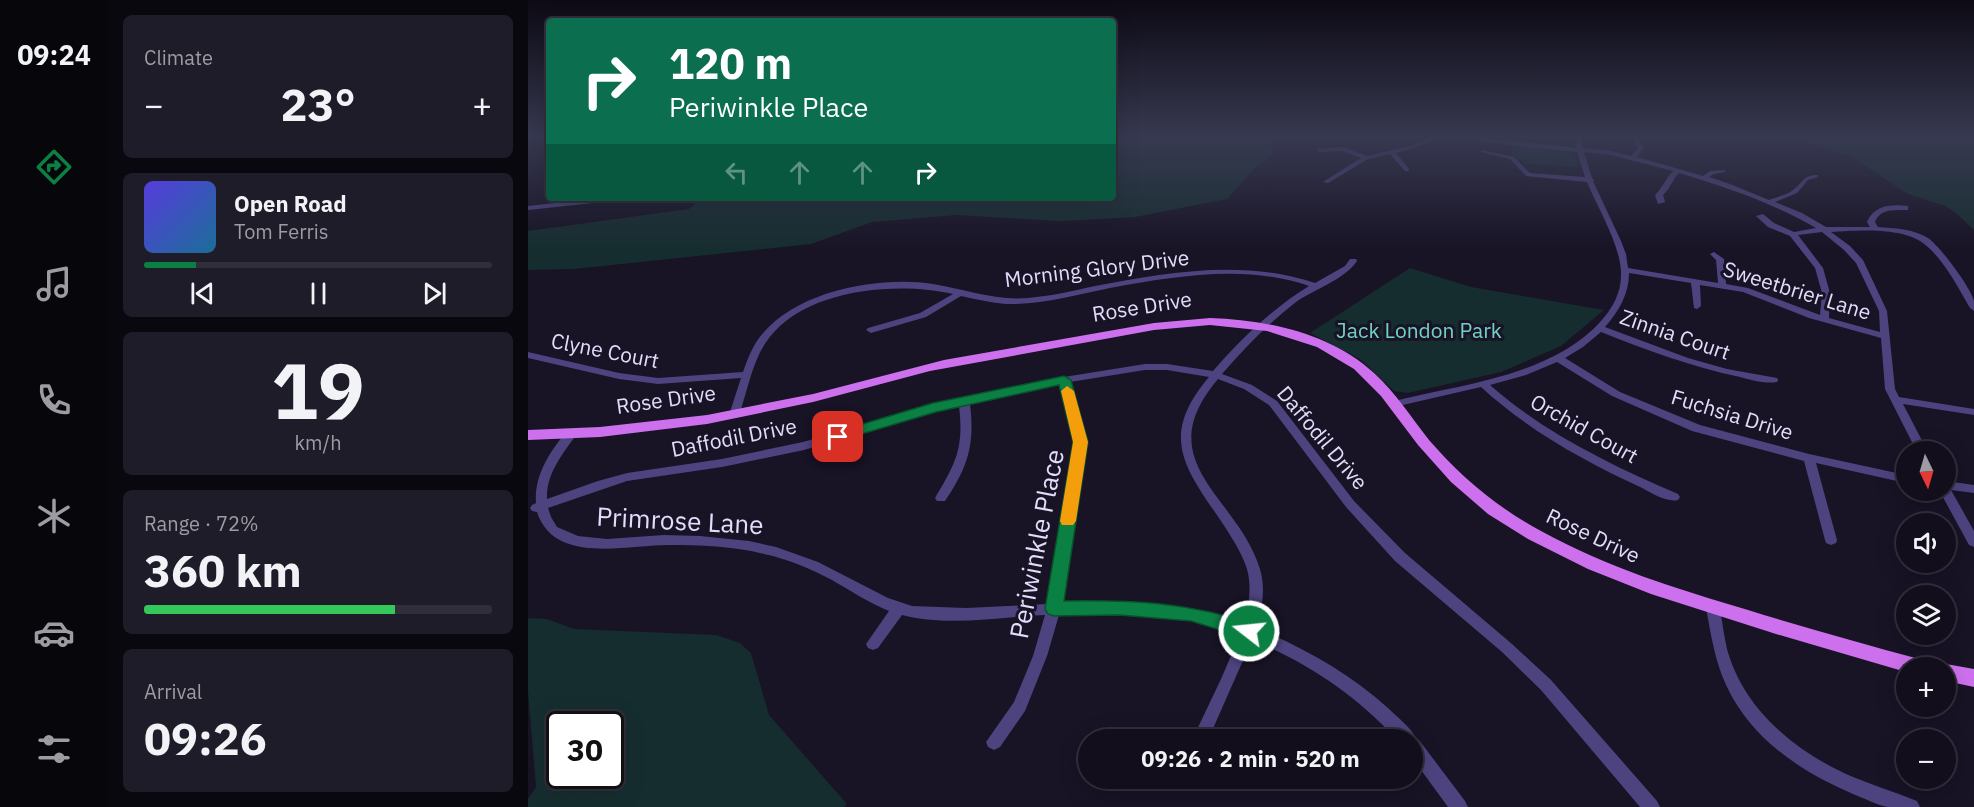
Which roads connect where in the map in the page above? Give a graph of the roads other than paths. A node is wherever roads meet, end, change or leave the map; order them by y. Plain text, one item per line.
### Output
1 (1340, 174) edge
2 (1527, 174) edge
3 (1589, 174) edge
4 (1674, 174) edge
5 (1687, 174) edge
6 (1710, 174) edge
7 (1816, 176) dead end
8 (1704, 178) junction
9 (1591, 180) junction
10 (1326, 182) dead end
11 (593, 201) edge
12 (1661, 201) dead end
13 (1769, 202) junction
14 (528, 208) edge
15 (1905, 208) dead end
16 (1760, 216) dead end
17 (1823, 229) junction
18 (1876, 230) junction
19 (1793, 234) junction
20 (1714, 254) dead end
21 (1353, 261) dead end
22 (1626, 270) junction
23 (1695, 281) junction
24 (1722, 285) junction
25 (1317, 286) junction
26 (958, 294) junction
27 (1697, 306) dead end
28 (1974, 308) edge
29 (1824, 320) junction
30 (1264, 327) junction
31 (1600, 328) junction
32 (871, 330) dead end
33 (1885, 336) junction
34 (528, 355) edge
35 (1558, 358) junction
36 (747, 375) junction
37 (1217, 375) junction
38 (1064, 380) junction
39 (1773, 380) dead end
40 (1482, 383) junction
41 (1894, 399) junction
42 (964, 401) junction
43 (1394, 404) junction
44 (1974, 412) edge
45 (734, 415) junction
46 (528, 435) edge
47 (570, 435) junction
48 (1917, 441) edge
49 (1809, 458) junction
50 (1896, 477) edge
51 (1956, 486) edge
52 (1974, 489) edge
53 (1674, 497) dead end
54 (941, 498) dead end
55 (1951, 501) edge
56 (536, 508) junction
57 (1831, 540) dead end
58 (1974, 542) edge
59 (899, 608) junction
60 (1713, 608) junction
61 (1054, 609) junction
62 (1249, 631) junction
63 (873, 644) dead end
64 (1896, 660) edge
65 (1956, 675) edge
66 (1974, 678) edge
67 (1205, 729) edge
68 (1397, 729) edge
69 (994, 742) dead end
70 (1423, 759) edge
71 (1459, 807) edge
72 (1651, 807) edge
73 (1911, 807) edge

1 - 10 street
2 - 9 street
3 - 9 street
4 - 12 street
5 - 8 street
6 - 8 street
7 - 13 street
8 - 13 street
9 - 22 street
11 - 14 street
13 - 17 street
15 - 18 street
16 - 19 street
17 - 18 street
17 - 19 street
17 - 33 street
18 - 28 street
19 - 29 street
20 - 24 street
21 - 25 street
22 - 23 street, Sweetbrier Lane
22 - 31 street
23 - 24 street, Sweetbrier Lane
23 - 27 street
24 - 29 street, Sweetbrier Lane
25 - 26 street, Morning Glory Drive
25 - 30 street
26 - 32 street
26 - 36 street, Morning Glory Drive
29 - 33 street, Sweetbrier Lane
30 - 37 street
30 - 43 main road, Rose Drive
30 - 45 main road, Rose Drive
31 - 35 street
31 - 39 street, Zinnia Court
33 - 41 street
34 - 36 street, Clyne Court
35 - 40 street
35 - 49 street, Fuchsia Drive
36 - 45 street, Morning Glory Drive
37 - 38 street, Daffodil Drive
37 - 62 street
37 - 72 street, Daffodil Drive
38 - 42 street, Daffodil Drive
38 - 61 street, Periwinkle Place
40 - 43 street
40 - 53 street, Orchid Court
41 - 44 street
41 - 48 street
42 - 54 street
42 - 56 street, Daffodil Drive
43 - 60 main road, Rose Drive
45 - 47 main road, Rose Drive
46 - 47 main road, Rose Drive
47 - 56 street
49 - 50 street, Fuchsia Drive
49 - 57 street
51 - 52 street
55 - 58 street
56 - 59 street, Primrose Lane
59 - 61 street, Primrose Lane
59 - 63 street
60 - 64 main road, Rose Drive
60 - 73 street
61 - 62 street, Primrose Lane
61 - 69 street, Periwinkle Place
62 - 67 street
62 - 68 street, Primrose Lane
65 - 66 main road
70 - 71 street

